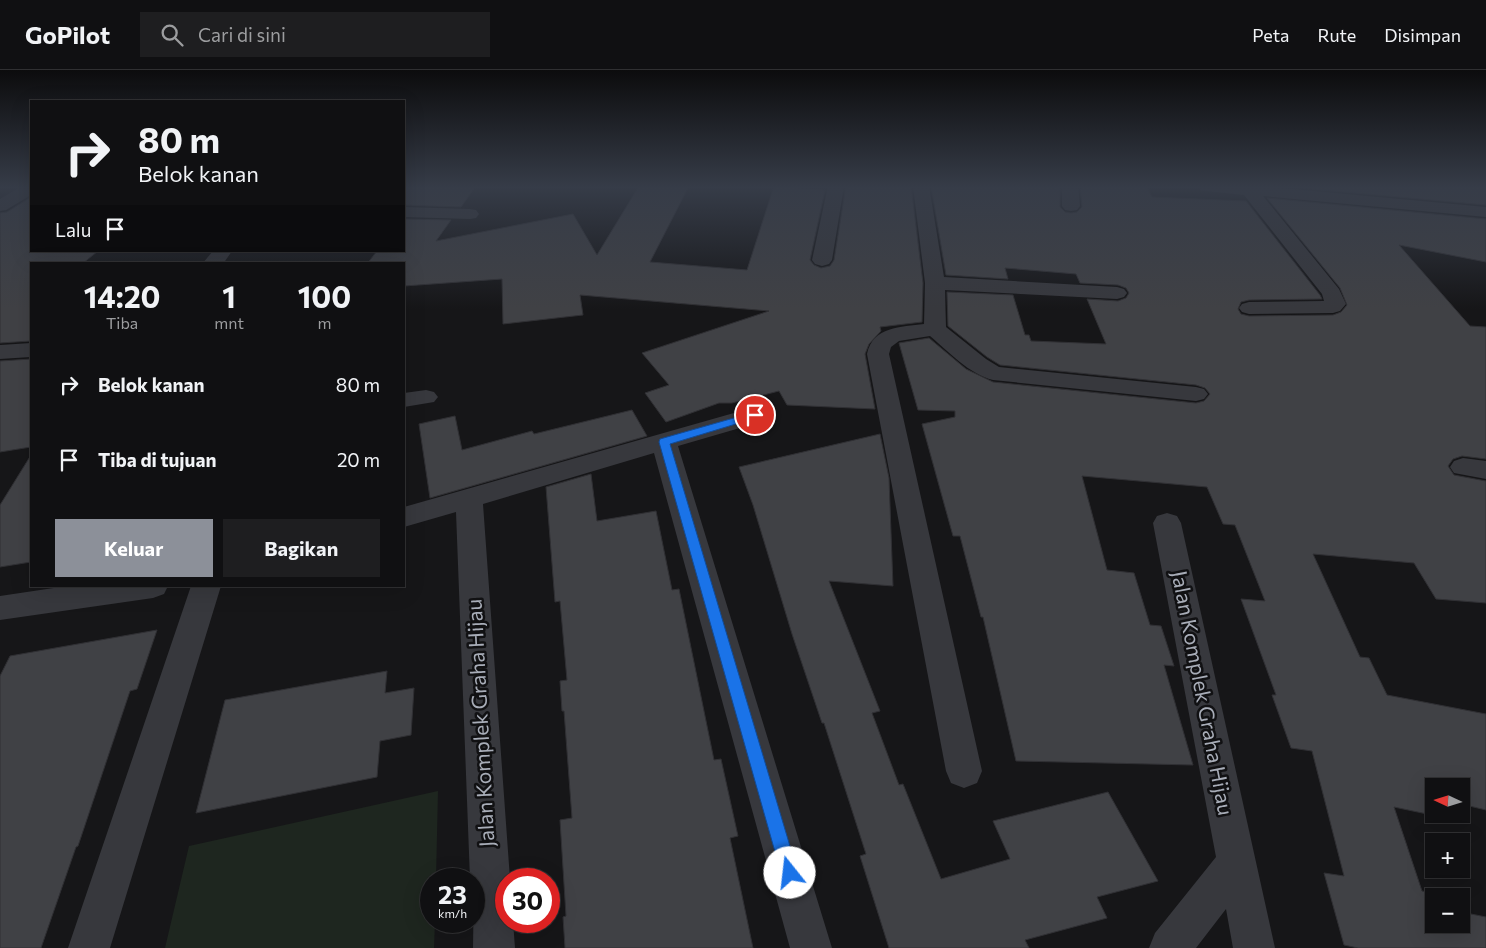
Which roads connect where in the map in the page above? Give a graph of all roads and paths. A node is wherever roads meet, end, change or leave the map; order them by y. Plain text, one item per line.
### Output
1 (828, 227) edge
2 (927, 227) edge
3 (1279, 227) edge
4 (223, 252) edge
5 (822, 260) dead end
6 (214, 262) edge
7 (935, 283) junction
8 (1117, 293) dead end
9 (1249, 308) dead end
10 (935, 329) junction
11 (30, 350) edge
12 (0, 352) edge
13 (1196, 394) dead end
14 (755, 415) dead end
15 (664, 442) junction
16 (469, 497) junction
17 (405, 518) edge
18 (1167, 523) dead end
19 (146, 587) edge
20 (206, 587) edge
21 (0, 608) edge
22 (964, 771) dead end
23 (1236, 863) junction
24 (89, 948) edge
25 (494, 948) edge
26 (812, 948) edge
27 (1170, 948) edge
28 (1254, 948) edge

1 - 5 street
2 - 7 street
3 - 9 street
4 - 6 street
7 - 8 street
7 - 10 street
10 - 13 street
10 - 22 street
11 - 12 street
14 - 15 street
15 - 16 street
15 - 26 street
16 - 17 street
16 - 25 street, Jalan Komplek Graha Hijau
18 - 23 street, Jalan Komplek Graha Hijau
19 - 21 street
20 - 24 street
23 - 27 street
23 - 28 street, Jalan Komplek Graha Hijau

